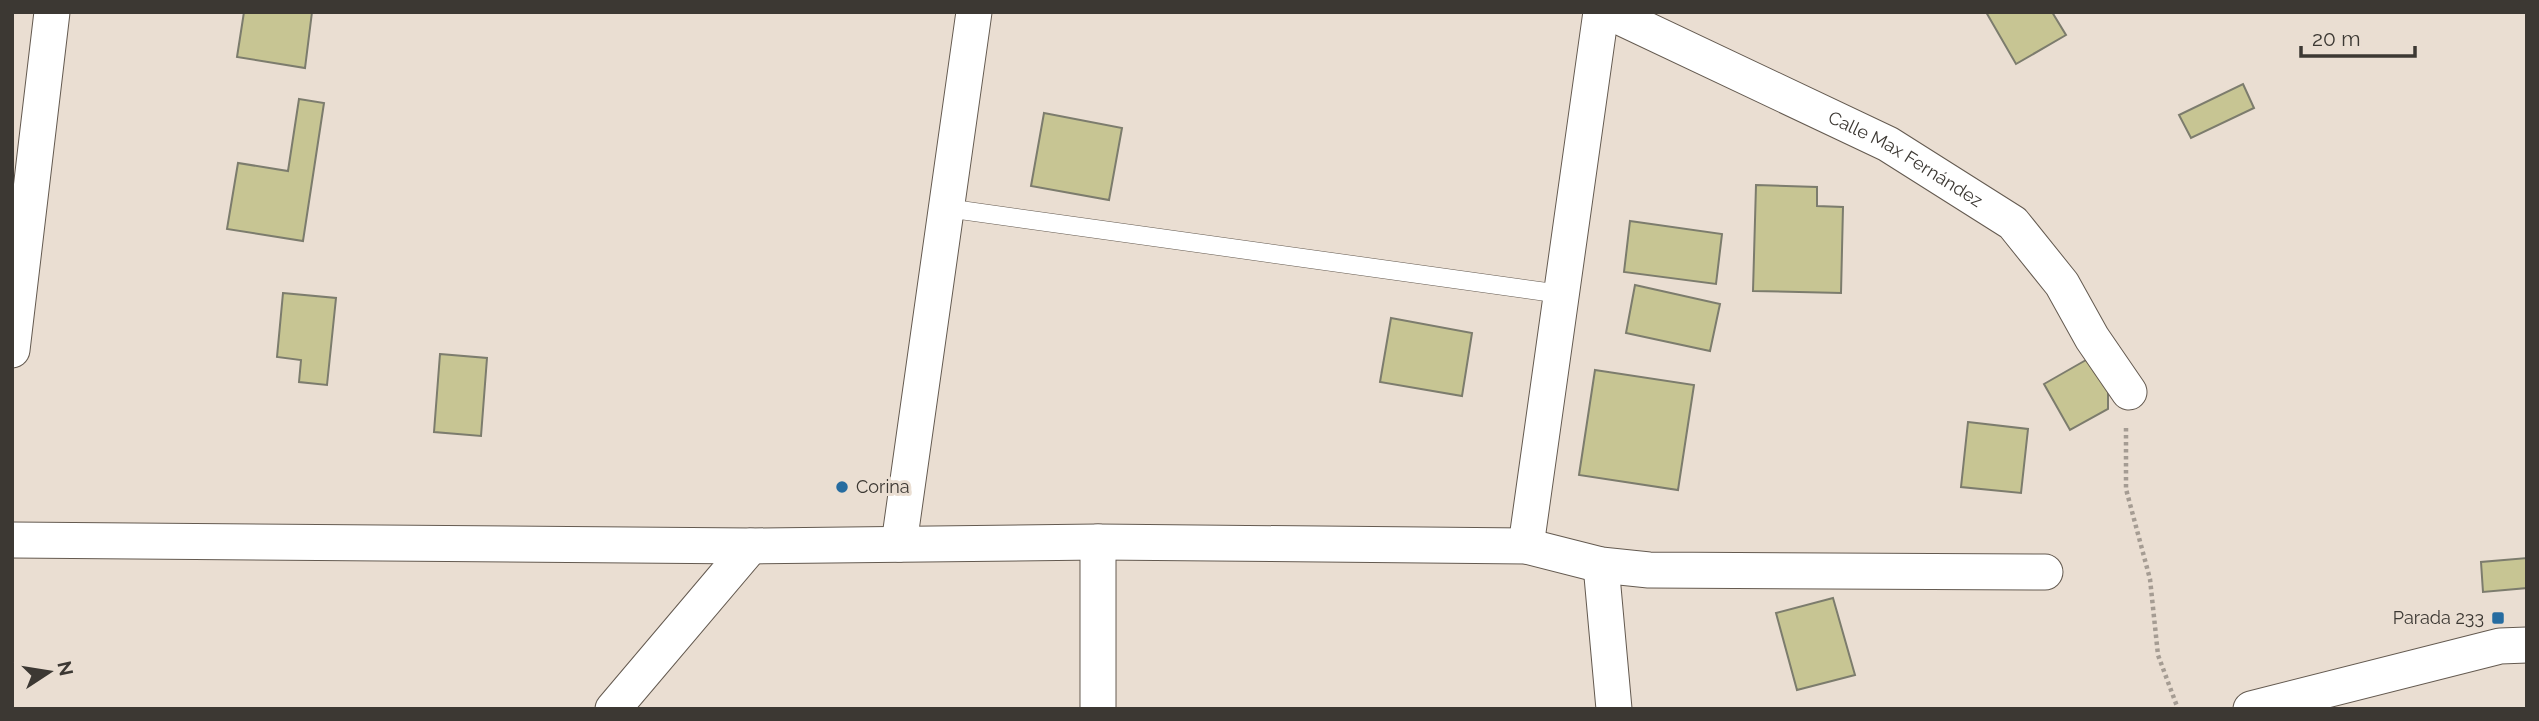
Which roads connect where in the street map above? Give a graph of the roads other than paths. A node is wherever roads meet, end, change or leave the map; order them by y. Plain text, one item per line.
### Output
1 (52, 12) edge
2 (974, 12) edge
3 (1601, 12) edge
4 (1609, 12) edge
5 (946, 208) junction
6 (1561, 294) junction
7 (12, 350) edge
8 (2129, 392) road end
9 (12, 540) edge
10 (1097, 542) junction
11 (900, 544) junction
12 (751, 546) junction
13 (1526, 546) junction
14 (1601, 565) junction
15 (2045, 572) dead end
16 (2527, 645) edge
17 (612, 709) edge
18 (1098, 709) edge
19 (1614, 709) edge
20 (2251, 709) edge

1 - 7 street
2 - 5 street
3 - 6 street
4 - 8 street, Calle Max Fernández
5 - 6 lane
5 - 11 street
6 - 13 street
9 - 12 street
10 - 11 street
10 - 13 street
10 - 18 street
11 - 12 street
12 - 17 street
13 - 14 street
14 - 15 street
14 - 19 street
16 - 20 street

